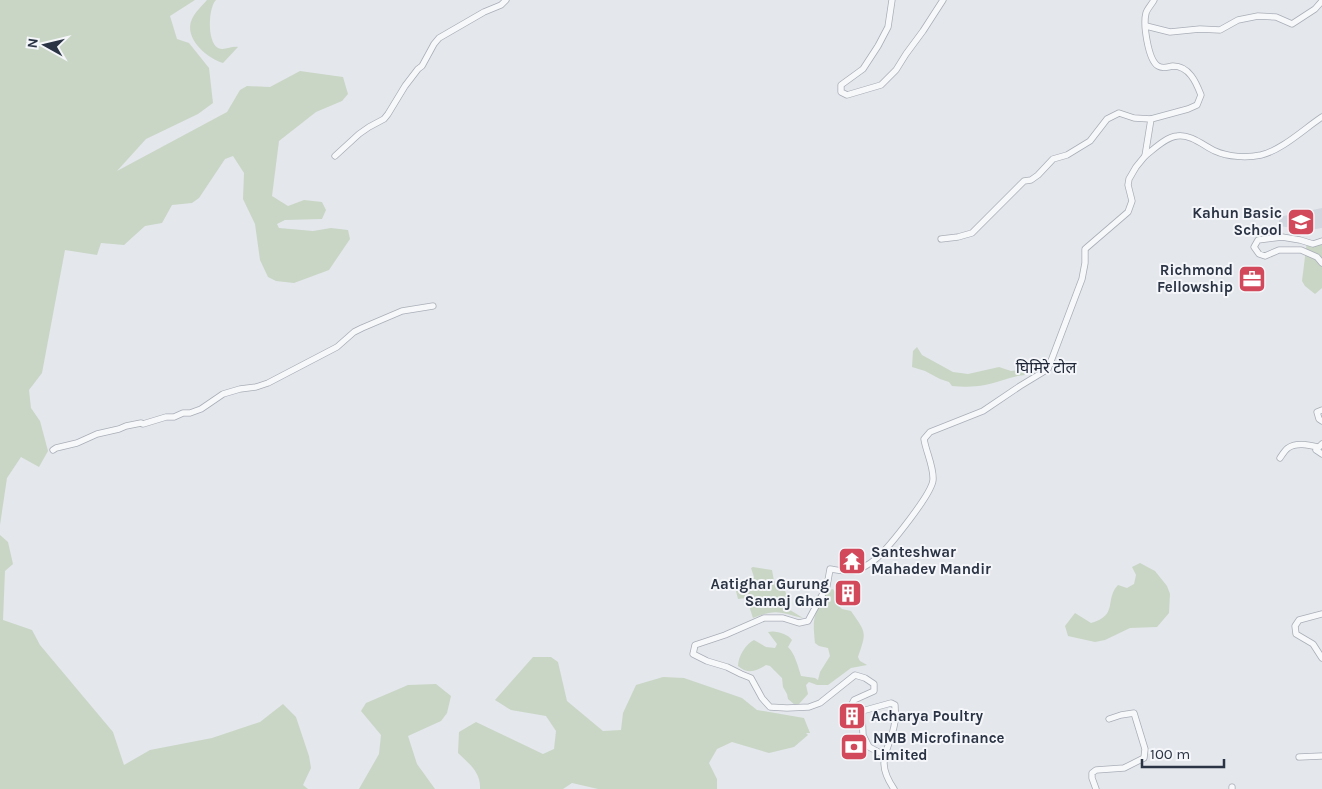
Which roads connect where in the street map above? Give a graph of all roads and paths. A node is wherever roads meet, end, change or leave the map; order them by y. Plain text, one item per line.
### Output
1 (506, 0) edge
2 (943, 0) edge
3 (1154, 0) edge
4 (893, 1) edge
5 (1322, 1) edge
6 (1146, 26) junction
7 (1322, 117) edge
8 (1150, 119) junction
9 (335, 156) dead end
10 (1145, 156) junction
11 (941, 239) dead end
12 (1322, 241) edge
13 (1322, 263) edge
14 (433, 306) dead end
15 (1322, 410) edge
16 (1322, 421) edge
17 (1320, 446) edge
18 (53, 450) dead end
19 (1322, 454) edge
20 (1280, 458) dead end
21 (1322, 614) edge
22 (1322, 658) edge
23 (862, 711) junction
24 (1109, 719) dead end
25 (884, 755) junction
26 (1322, 756) edge
27 (1299, 757) dead end
28 (894, 789) edge
29 (1096, 789) edge

1 - 9 street
2 - 4 street
3 - 6 street
5 - 6 street
6 - 8 street
7 - 10 street
8 - 10 street
8 - 11 street
10 - 23 street
12 - 13 street
14 - 18 street
15 - 16 street
17 - 19 street
17 - 20 street
21 - 22 street
23 - 25 street
23 - 25 street
24 - 29 street
25 - 28 street
26 - 27 street

